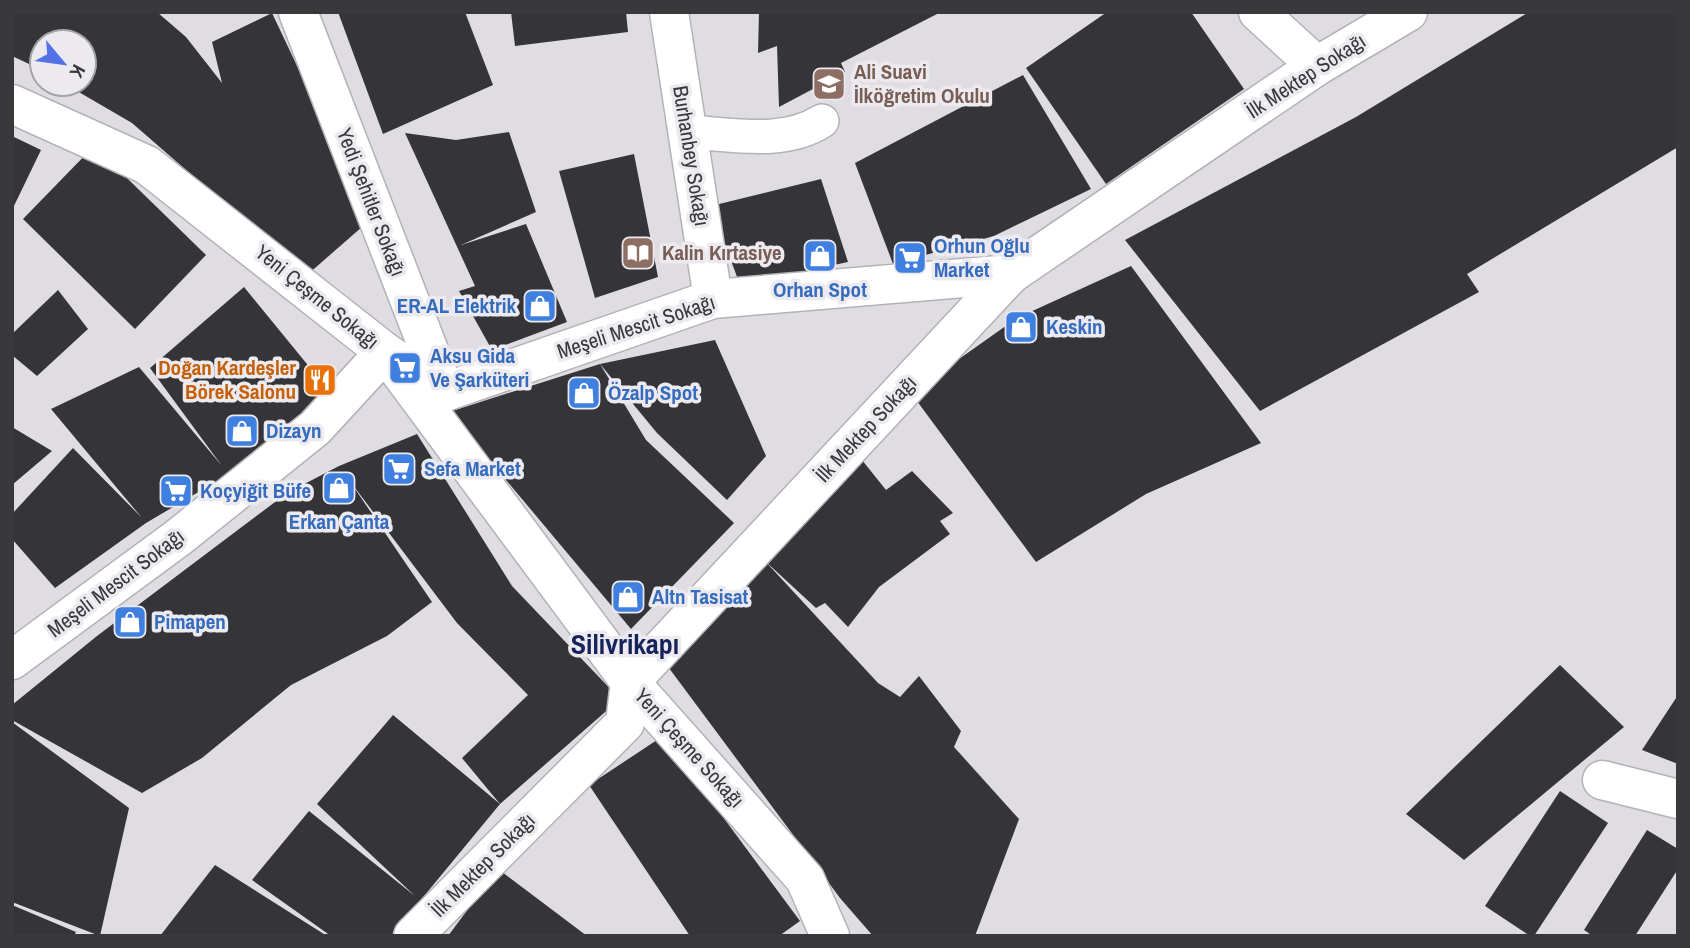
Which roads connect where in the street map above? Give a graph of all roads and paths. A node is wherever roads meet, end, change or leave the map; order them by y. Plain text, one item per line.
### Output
1 (298, 12) edge
2 (669, 12) edge
3 (1258, 12) edge
4 (1408, 12) edge
5 (1317, 66) junction
6 (12, 104) edge
7 (822, 121) dead end
8 (687, 132) junction
9 (1011, 274) junction
10 (713, 299) junction
11 (385, 352) junction
12 (445, 392) junction
13 (12, 660) edge
14 (630, 682) junction
15 (1602, 780) dead end
16 (1678, 799) edge
17 (413, 936) edge
18 (830, 936) edge

1 - 12 street, Yedi Şehitler Sokağı
2 - 8 street, Burhanbey Sokağı
3 - 5 street
4 - 5 street, İlk Mektep Sokağı
5 - 9 street, İlk Mektep Sokağı
6 - 11 street, Yeni Çeşme Sokağı
7 - 8 lane
8 - 10 street, Burhanbey Sokağı
9 - 10 street, Meşeli Mescit Sokağı
9 - 14 street, İlk Mektep Sokağı
10 - 12 street, Meşeli Mescit Sokağı
11 - 12 street
11 - 13 street, Meşeli Mescit Sokağı
11 - 14 street, Yeni Çeşme Sokağı
14 - 17 street, İlk Mektep Sokağı
14 - 18 street, Yeni Çeşme Sokağı
15 - 16 street

